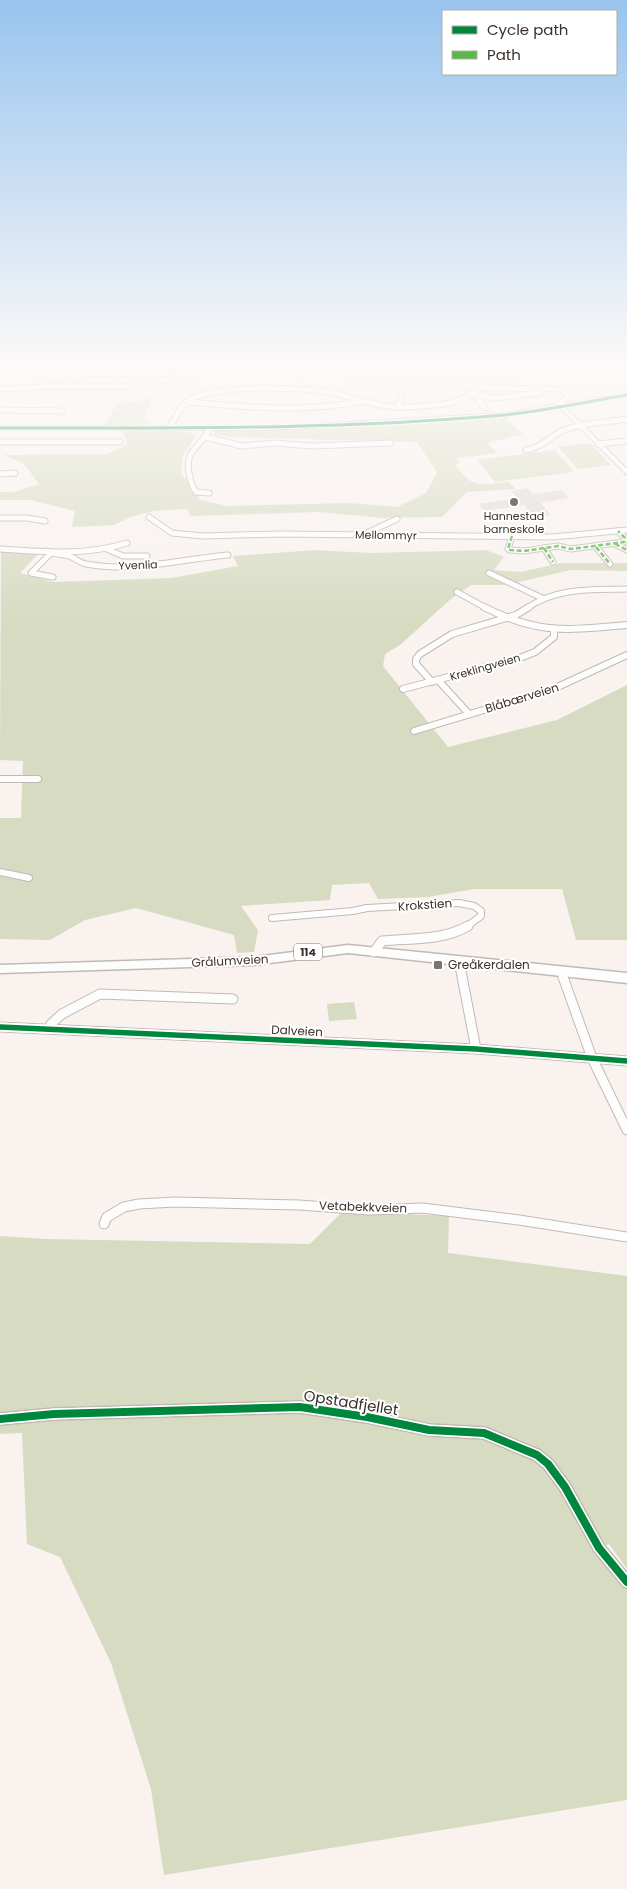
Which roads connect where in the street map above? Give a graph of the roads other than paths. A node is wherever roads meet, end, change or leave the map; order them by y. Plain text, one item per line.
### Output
1 (192, 451) edge
2 (605, 451) edge
3 (15, 473) dead end
4 (627, 473) edge
5 (0, 474) edge
6 (209, 493) dead end
7 (150, 517) dead end
8 (0, 518) edge
9 (396, 519) dead end
10 (45, 521) dead end
11 (627, 530) edge
12 (618, 531) junction
13 (363, 535) junction
14 (512, 536) junction
15 (553, 537) junction
16 (127, 543) dead end
17 (615, 544) junction
18 (558, 546) junction
19 (544, 548) junction
20 (597, 548) junction
21 (0, 549) edge
22 (107, 549) junction
23 (627, 550) edge
24 (49, 552) junction
25 (228, 555) dead end
26 (147, 556) dead end
27 (553, 562) dead end
28 (610, 564) dead end
29 (490, 573) dead end
30 (53, 577) dead end
31 (627, 589) edge
32 (457, 592) dead end
33 (542, 598) junction
34 (509, 618) junction
35 (627, 625) edge
36 (554, 629) junction
37 (627, 655) edge
38 (435, 681) junction
39 (403, 689) dead end
40 (469, 714) junction
41 (414, 731) dead end
42 (0, 779) edge
43 (38, 779) dead end
44 (0, 872) edge
45 (30, 878) dead end
46 (272, 918) dead end
47 (374, 952) junction
48 (460, 961) junction
49 (0, 969) edge
50 (623, 976) edge
51 (563, 977) dead end
52 (233, 999) dead end
53 (0, 1027) edge
54 (50, 1028) junction
55 (476, 1049) junction
56 (592, 1058) junction
57 (627, 1061) edge
58 (627, 1130) edge
59 (104, 1224) dead end
60 (627, 1237) edge
61 (0, 1419) edge
62 (627, 1582) edge

1 - 6 street
2 - 4 street
3 - 5 street
7 - 13 street, Mellommyr
8 - 10 street
9 - 13 street
11 - 12 street, Mellommyr
12 - 15 street, Mellommyr
12 - 17 street
13 - 14 street, Mellommyr
14 - 15 street, Mellommyr
14 - 19 street
15 - 18 street
16 - 22 street, Yvenlia
17 - 20 street
17 - 23 street
18 - 19 street
18 - 20 street
19 - 27 street
20 - 28 street
21 - 24 street, Yvenlia
22 - 24 street, Yvenlia
22 - 26 street, Yvenlia
24 - 25 street, Yvenlia
24 - 30 street
29 - 33 street
31 - 33 street
32 - 34 street
33 - 34 street
34 - 36 street
34 - 38 street
35 - 36 street
36 - 38 street, Kreklingveien
37 - 40 street, Blåbærveien
38 - 39 street, Kreklingveien
38 - 40 street
40 - 41 street, Blåbærveien
42 - 43 street
44 - 45 street
46 - 47 street, Krokstien
47 - 48 main road, Grålumveien / 114
47 - 49 main road, Grålumveien / 114
48 - 50 main road, Grålumveien / 114
48 - 55 street
51 - 56 street
52 - 54 street
53 - 54 street, Dalveien
54 - 55 street, Dalveien
55 - 56 street, Dalveien
56 - 57 street, Dalveien
56 - 58 street
59 - 60 street, Vetabekkveien
61 - 62 street, Opstadfjellet

